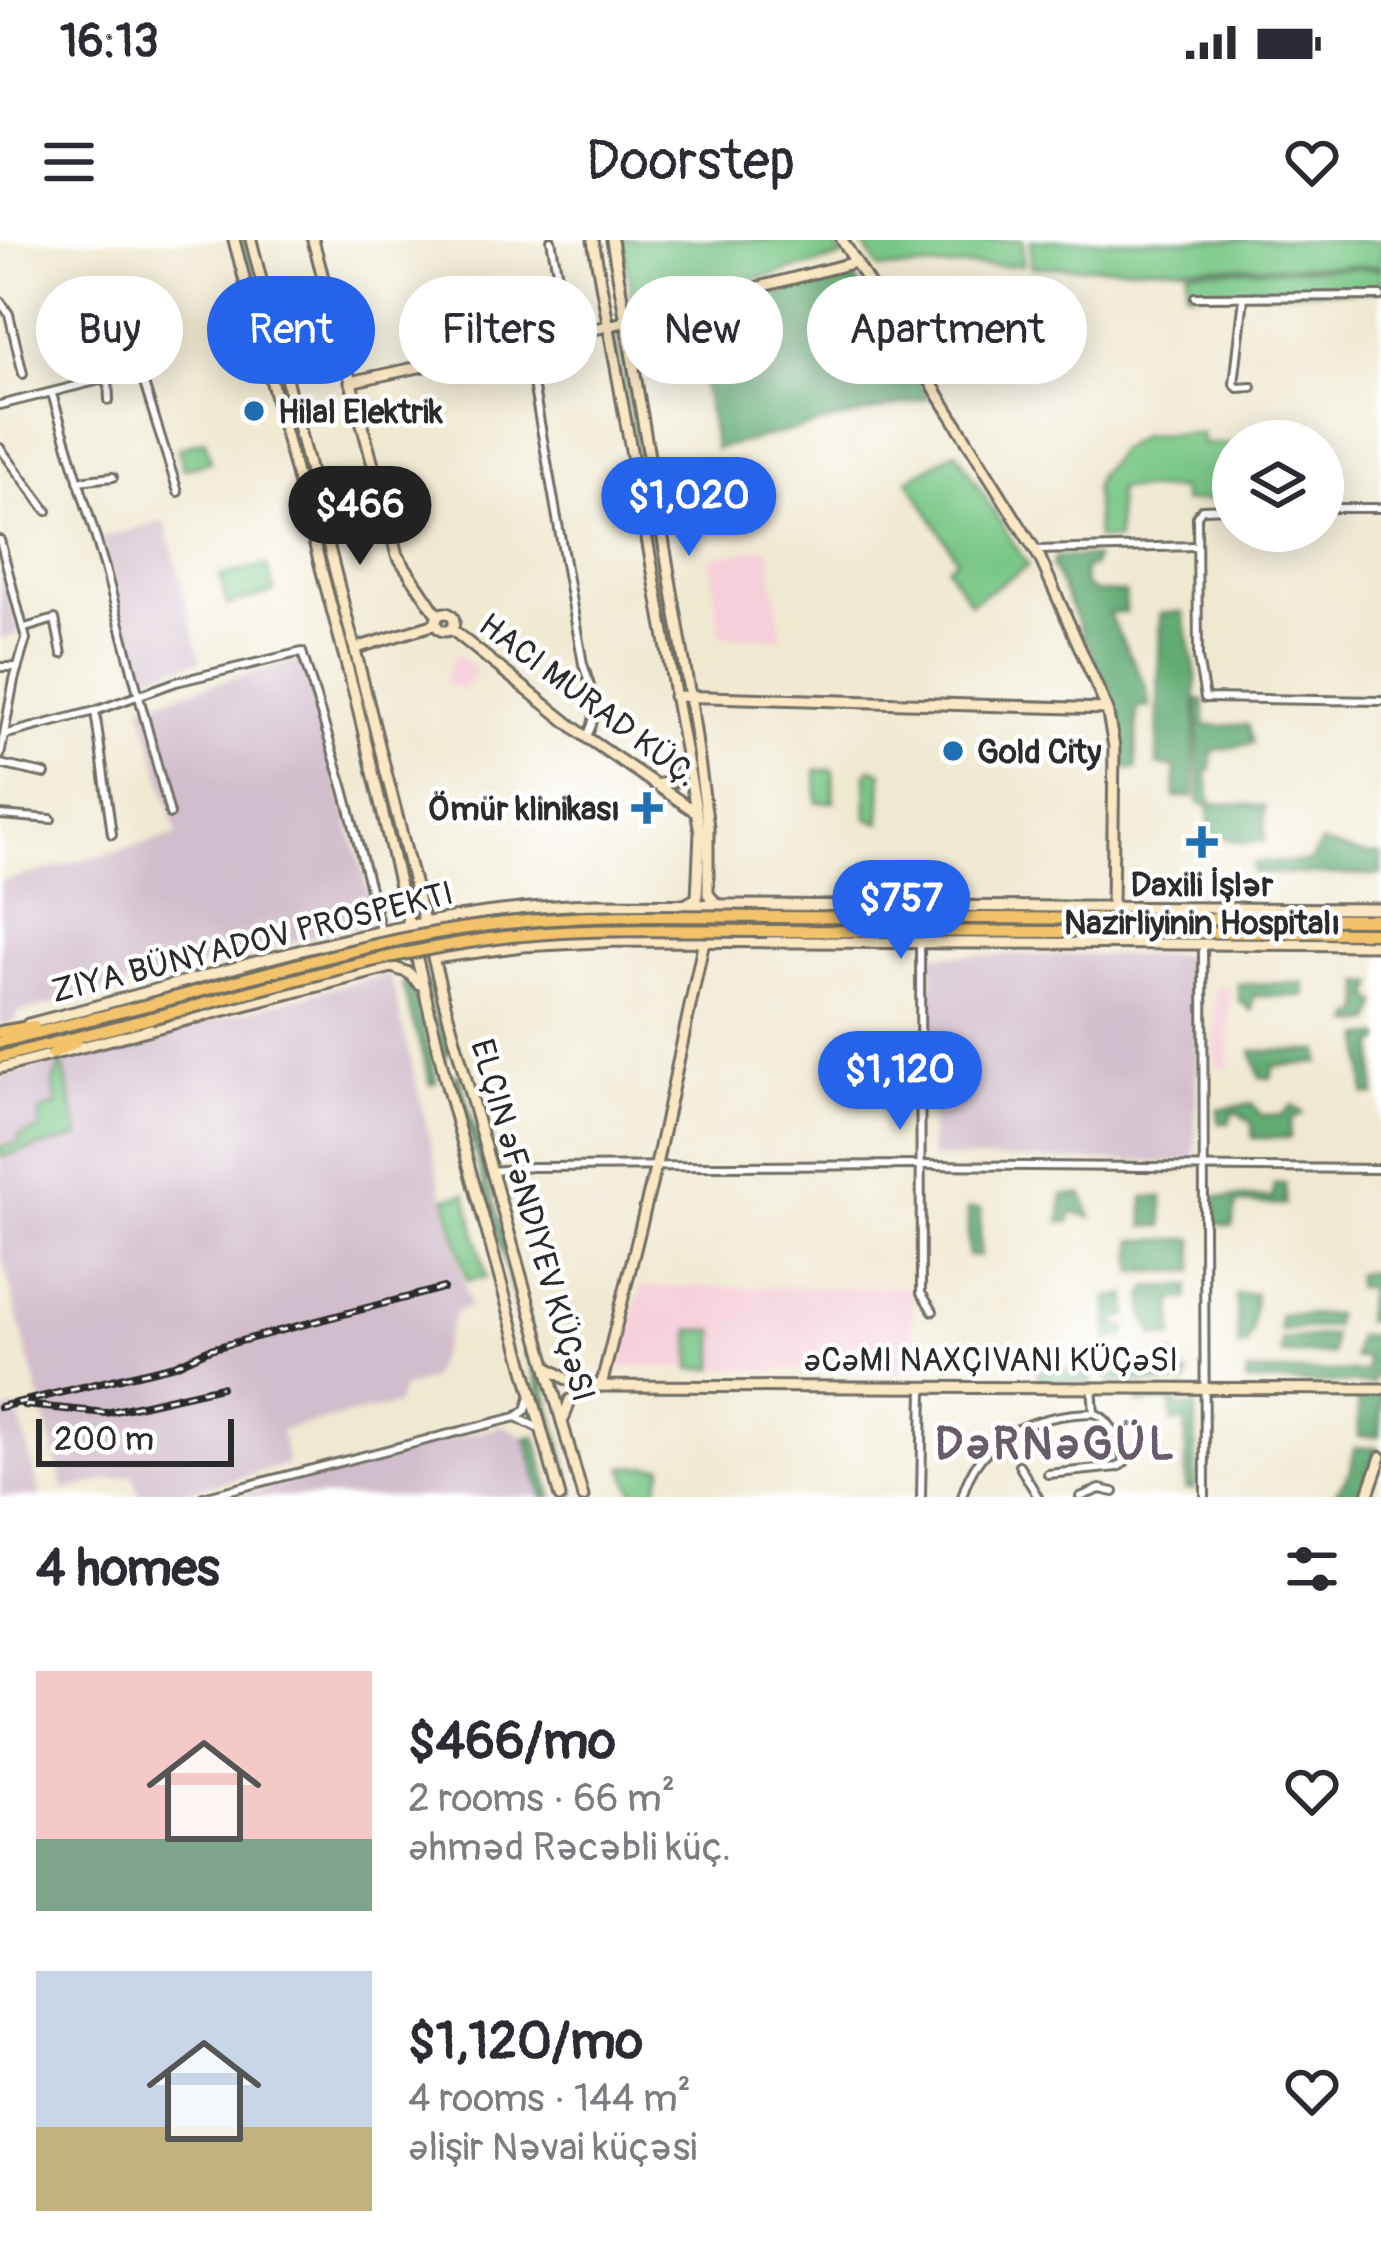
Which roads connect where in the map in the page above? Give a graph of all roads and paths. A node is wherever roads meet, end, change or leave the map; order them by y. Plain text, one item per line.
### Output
1 (234, 240) edge
2 (251, 240) edge
3 (313, 240) edge
4 (551, 240) edge
5 (592, 240) edge
6 (612, 240) edge
7 (842, 240) edge
8 (856, 262) junction
9 (322, 276) edge
10 (558, 276) edge
11 (783, 281) edge
12 (621, 289) edge
13 (1381, 296) edge
14 (1195, 297) dead end
15 (1244, 297) junction
16 (0, 301) edge
17 (621, 323) edge
18 (608, 326) junction
19 (597, 328) edge
20 (22, 374) dead end
21 (89, 384) edge
22 (108, 384) edge
23 (146, 384) edge
24 (351, 384) edge
25 (533, 384) edge
26 (637, 384) edge
27 (1252, 387) dead end
28 (52, 394) junction
29 (109, 400) dead end
30 (0, 405) edge
31 (0, 448) edge
32 (113, 477) dead end
33 (78, 481) junction
34 (178, 492) dead end
35 (1212, 508) edge
36 (1344, 508) edge
37 (1381, 508) edge
38 (47, 511) dead end
39 (0, 540) edge
40 (1197, 546) junction
41 (1036, 550) junction
42 (437, 620) junction
43 (26, 628) junction
44 (356, 648) junction
45 (62, 654) dead end
46 (0, 668) edge
47 (16, 668) junction
48 (139, 695) junction
49 (689, 695) junction
50 (674, 696) junction
51 (369, 697) junction
52 (356, 700) junction
53 (1381, 701) edge
54 (1107, 709) junction
55 (95, 711) junction
56 (7, 734) junction
57 (586, 736) junction
58 (683, 753) junction
59 (0, 754) edge
60 (46, 774) dead end
61 (655, 785) junction
62 (705, 799) junction
63 (694, 812) junction
64 (170, 814) dead end
65 (0, 815) edge
66 (51, 820) dead end
67 (112, 834) dead end
68 (408, 850) junction
69 (393, 854) junction
70 (686, 904) junction
71 (720, 904) junction
72 (922, 907) junction
73 (506, 909) junction
74 (1112, 909) junction
75 (1381, 909) edge
76 (798, 916) junction
77 (1381, 920) edge
78 (425, 921) junction
79 (409, 924) junction
80 (1005, 925) junction
81 (1079, 926) junction
82 (381, 931) junction
83 (797, 931) junction
84 (1381, 933) edge
85 (704, 941) junction
86 (920, 941) junction
87 (1204, 944) junction
88 (328, 945) junction
89 (1381, 945) edge
90 (517, 946) junction
91 (434, 958) junction
92 (340, 979) junction
93 (425, 999) junction
94 (90, 1018) junction
95 (0, 1032) edge
96 (92, 1033) junction
97 (0, 1042) edge
98 (52, 1054) junction
99 (0, 1057) edge
100 (0, 1068) edge
101 (465, 1074) junction
102 (447, 1086) junction
103 (921, 1165) junction
104 (656, 1166) junction
105 (1205, 1168) junction
106 (1381, 1169) edge
107 (494, 1171) junction
108 (933, 1311) dead end
109 (548, 1367) junction
110 (923, 1384) junction
111 (601, 1386) junction
112 (1204, 1386) junction
113 (1092, 1387) junction
114 (531, 1388) junction
115 (1381, 1389) edge
116 (1094, 1412) junction
117 (516, 1418) junction
118 (564, 1428) junction
119 (544, 1432) junction
120 (1381, 1457) edge
121 (1019, 1465) dead end
122 (1101, 1468) junction
123 (1048, 1474) dead end
124 (1100, 1489) junction
125 (1114, 1492) dead end
126 (202, 1497) edge
127 (560, 1497) edge
128 (583, 1497) edge
129 (921, 1497) edge
130 (962, 1497) edge
131 (1038, 1497) edge
132 (1080, 1497) edge
133 (1205, 1497) edge
134 (1367, 1497) edge

1 - 52 main road, ELÇIN ƏFƏNDIYEV KÜÇƏSI
2 - 44 main road, ELÇIN ƏFƏNDIYEV KÜÇƏSI
3 - 9 main road
4 - 10 street
5 - 18 main road
6 - 12 main road
7 - 8 main road
8 - 11 main road
8 - 41 main road
13 - 15 street
14 - 15 street
15 - 27 street
16 - 20 street
17 - 18 main road
18 - 19 main road
18 - 50 main road
21 - 28 street
22 - 29 street
23 - 34 street
24 - 42 main road
25 - 57 street
26 - 49 main road
28 - 30 street
28 - 33 street
31 - 38 street
32 - 33 street
33 - 48 street
35 - 40 street
36 - 37 street
39 - 43 street
40 - 41 street
40 - 53 street
41 - 54 main road
42 - 44 main road
42 - 57 main road
43 - 45 street
43 - 47 street
44 - 51 main road, ELÇIN ƏFƏNDIYEV KÜÇƏSI
46 - 47 street
47 - 56 street
48 - 55 street
48 - 64 street
48 - 82 street
49 - 50 main road
49 - 54 main road
49 - 62 main road
50 - 58 main road
51 - 52 main road
51 - 68 main road, ELÇIN ƏFƏNDIYEV KÜÇƏSI
52 - 69 main road, ELÇIN ƏFƏNDIYEV KÜÇƏSI
54 - 74 main road
55 - 56 street
55 - 67 street
56 - 59 street
57 - 61 main road
58 - 61 main road
58 - 63 main road
59 - 60 street
61 - 63 main road
62 - 63 main road
62 - 71 main road
63 - 70 main road
65 - 66 street
68 - 69 main road
68 - 78 main road, ELÇIN ƏFƏNDIYEV KÜÇƏSI
69 - 79 main road, ELÇIN ƏFƏNDIYEV KÜÇƏSI
70 - 71 main road, ZIYA BÜNYADOV PROSPEKTI
70 - 73 main road, ZIYA BÜNYADOV PROSPEKTI
71 - 72 main road, ZIYA BÜNYADOV PROSPEKTI
72 - 74 main road, ZIYA BÜNYADOV PROSPEKTI
72 - 76 main road
72 - 80 main road
73 - 78 main road, ZIYA BÜNYADOV PROSPEKTI
73 - 90 main road
74 - 75 main road, ZIYA BÜNYADOV PROSPEKTI
76 - 80 main road, ZIYA BÜNYADOV PROSPEKTI
76 - 94 main road, ZIYA BÜNYADOV PROSPEKTI, bridge
77 - 81 main road, ZIYA BÜNYADOV PROSPEKTI
78 - 79 main road, ZIYA BÜNYADOV PROSPEKTI
78 - 91 main road, ELÇIN ƏFƏNDIYEV KÜÇƏSI
79 - 82 main road, ZIYA BÜNYADOV PROSPEKTI
79 - 93 main road, ELÇIN ƏFƏNDIYEV KÜÇƏSI
80 - 81 main road, ZIYA BÜNYADOV PROSPEKTI
80 - 83 main road, ZIYA BÜNYADOV PROSPEKTI
80 - 86 main road
81 - 84 main road, ZIYA BÜNYADOV PROSPEKTI
82 - 88 main road, ZIYA BÜNYADOV PROSPEKTI
83 - 86 main road
83 - 96 main road, ZIYA BÜNYADOV PROSPEKTI, bridge
85 - 86 main road, ZIYA BÜNYADOV PROSPEKTI
85 - 90 main road, ZIYA BÜNYADOV PROSPEKTI
85 - 104 main road
86 - 87 main road, ZIYA BÜNYADOV PROSPEKTI
86 - 103 street
87 - 89 main road, ZIYA BÜNYADOV PROSPEKTI
87 - 105 street
88 - 92 main road
88 - 95 main road, ZIYA BÜNYADOV PROSPEKTI
90 - 91 main road, ZIYA BÜNYADOV PROSPEKTI
91 - 101 main road, ELÇIN ƏFƏNDIYEV KÜÇƏSI
92 - 93 main road, ZIYA BÜNYADOV PROSPEKTI
92 - 98 main road, ZIYA BÜNYADOV PROSPEKTI
93 - 102 main road, ELÇIN ƏFƏNDIYEV KÜÇƏSI
94 - 95 main road
94 - 97 main road, ZIYA BÜNYADOV PROSPEKTI
96 - 98 main road
96 - 99 main road, ZIYA BÜNYADOV PROSPEKTI
98 - 100 main road, ZIYA BÜNYADOV PROSPEKTI
101 - 102 main road
101 - 107 main road, ELÇIN ƏFƏNDIYEV KÜÇƏSI
102 - 114 main road, ELÇIN ƏFƏNDIYEV KÜÇƏSI
103 - 104 street
103 - 105 street
103 - 108 street
104 - 107 street
104 - 111 main road
105 - 106 street
105 - 112 street
107 - 109 main road, ELÇIN ƏFƏNDIYEV KÜÇƏSI
109 - 111 main road
109 - 118 main road, ELÇIN ƏFƏNDIYEV KÜÇƏSI
110 - 111 main road, ƏCƏMI NAXÇIVANI KÜÇƏSI
110 - 113 main road, ƏCƏMI NAXÇIVANI KÜÇƏSI
110 - 129 street
111 - 118 main road
112 - 113 main road, ƏCƏMI NAXÇIVANI KÜÇƏSI
112 - 115 main road, ƏCƏMI NAXÇIVANI KÜÇƏSI
112 - 133 street
113 - 116 street
114 - 117 street
114 - 119 main road, ELÇIN ƏFƏNDIYEV KÜÇƏSI
116 - 122 street
116 - 130 street
117 - 119 street
117 - 126 street
118 - 128 main road, ELÇIN ƏFƏNDIYEV KÜÇƏSI
119 - 127 main road, ELÇIN ƏFƏNDIYEV KÜÇƏSI
120 - 134 main road
121 - 131 street
122 - 123 street
122 - 124 street
124 - 125 street
124 - 132 street

